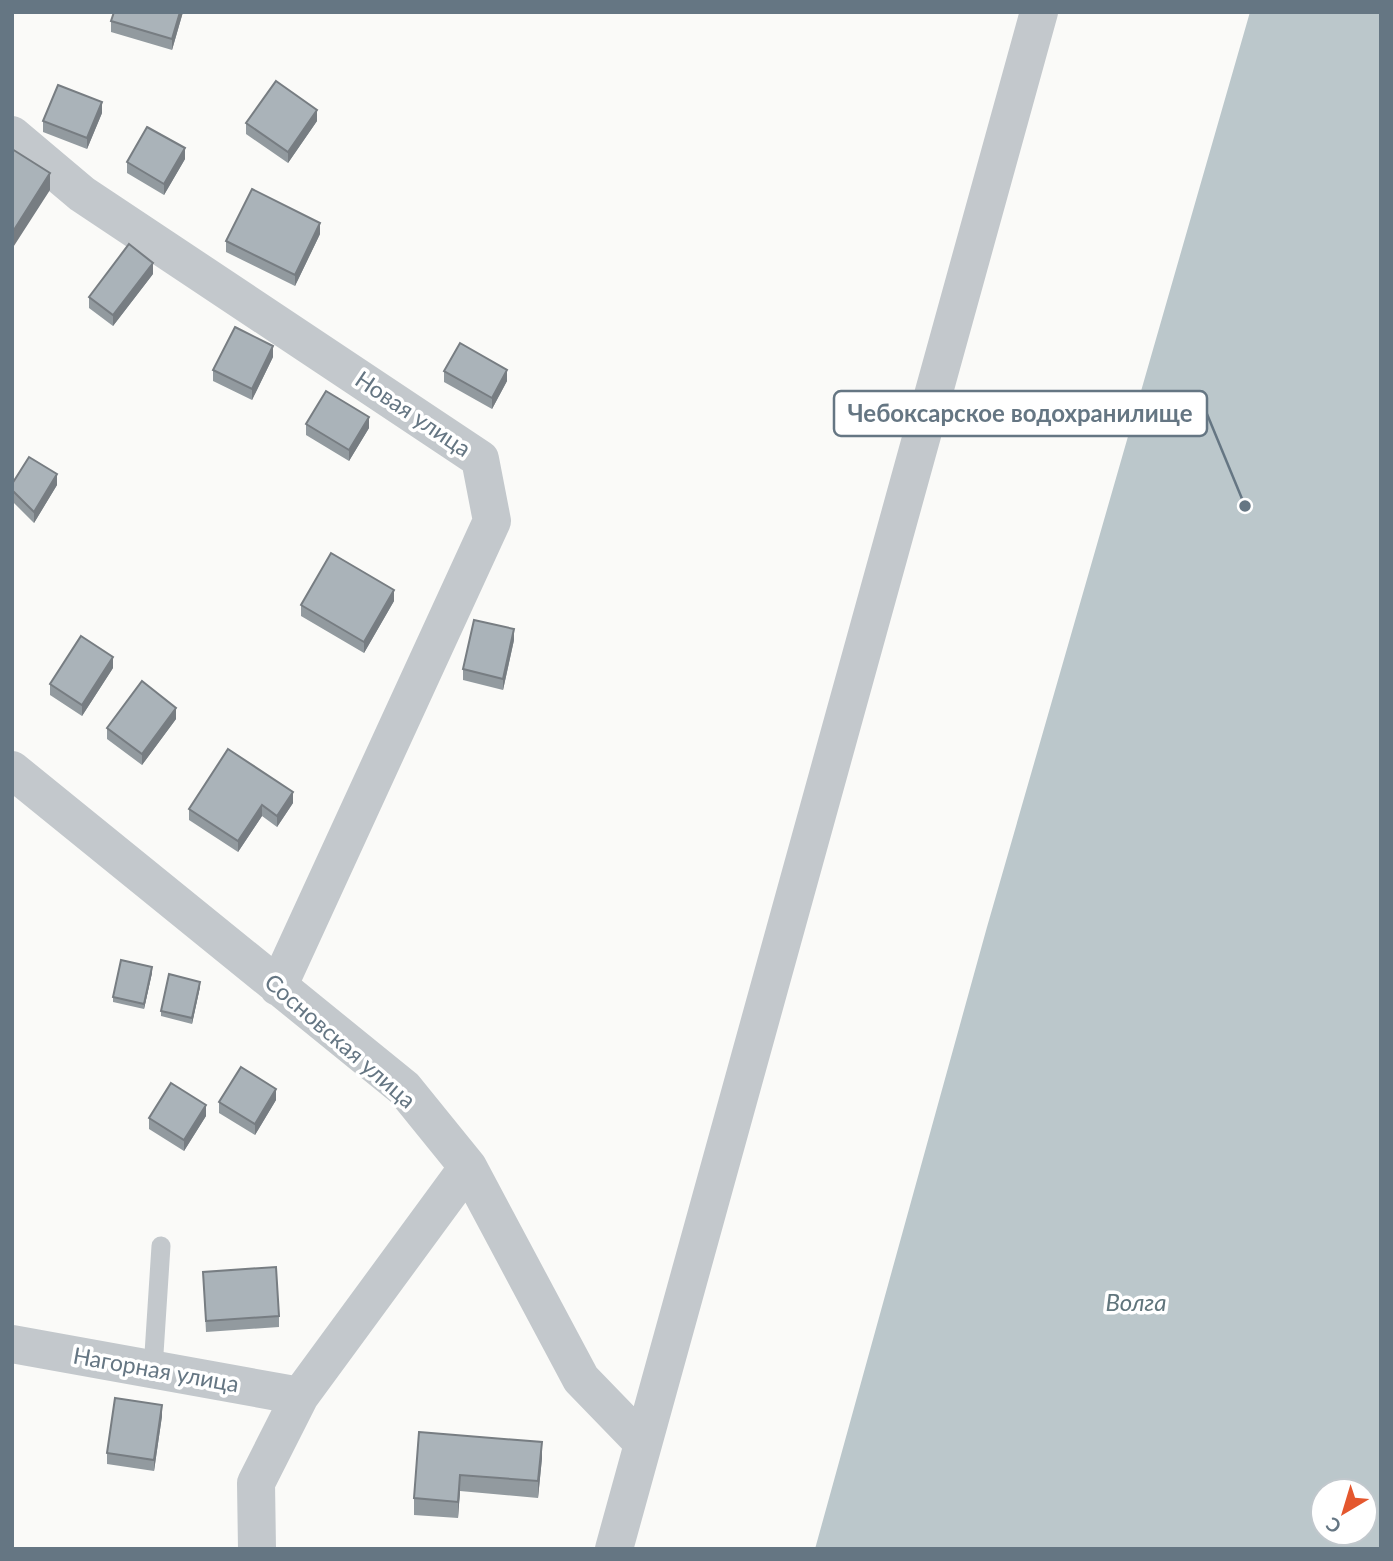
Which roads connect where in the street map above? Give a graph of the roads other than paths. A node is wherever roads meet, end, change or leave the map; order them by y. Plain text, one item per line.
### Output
1 (1039, 12) edge
2 (12, 135) edge
3 (12, 770) edge
4 (278, 987) junction
5 (468, 1167) junction
6 (161, 1246) dead end
7 (12, 1344) edge
8 (153, 1369) junction
9 (300, 1396) junction
10 (643, 1443) junction
11 (257, 1549) edge
12 (614, 1549) edge

1 - 10 street
2 - 4 street, Новая улица
3 - 4 street, Сосновская улица
4 - 5 street, Сосновская улица
5 - 9 street
5 - 10 street, Сосновская улица
6 - 8 lane
7 - 8 street, Нагорная улица
8 - 9 street, Нагорная улица
9 - 11 street
10 - 12 street

